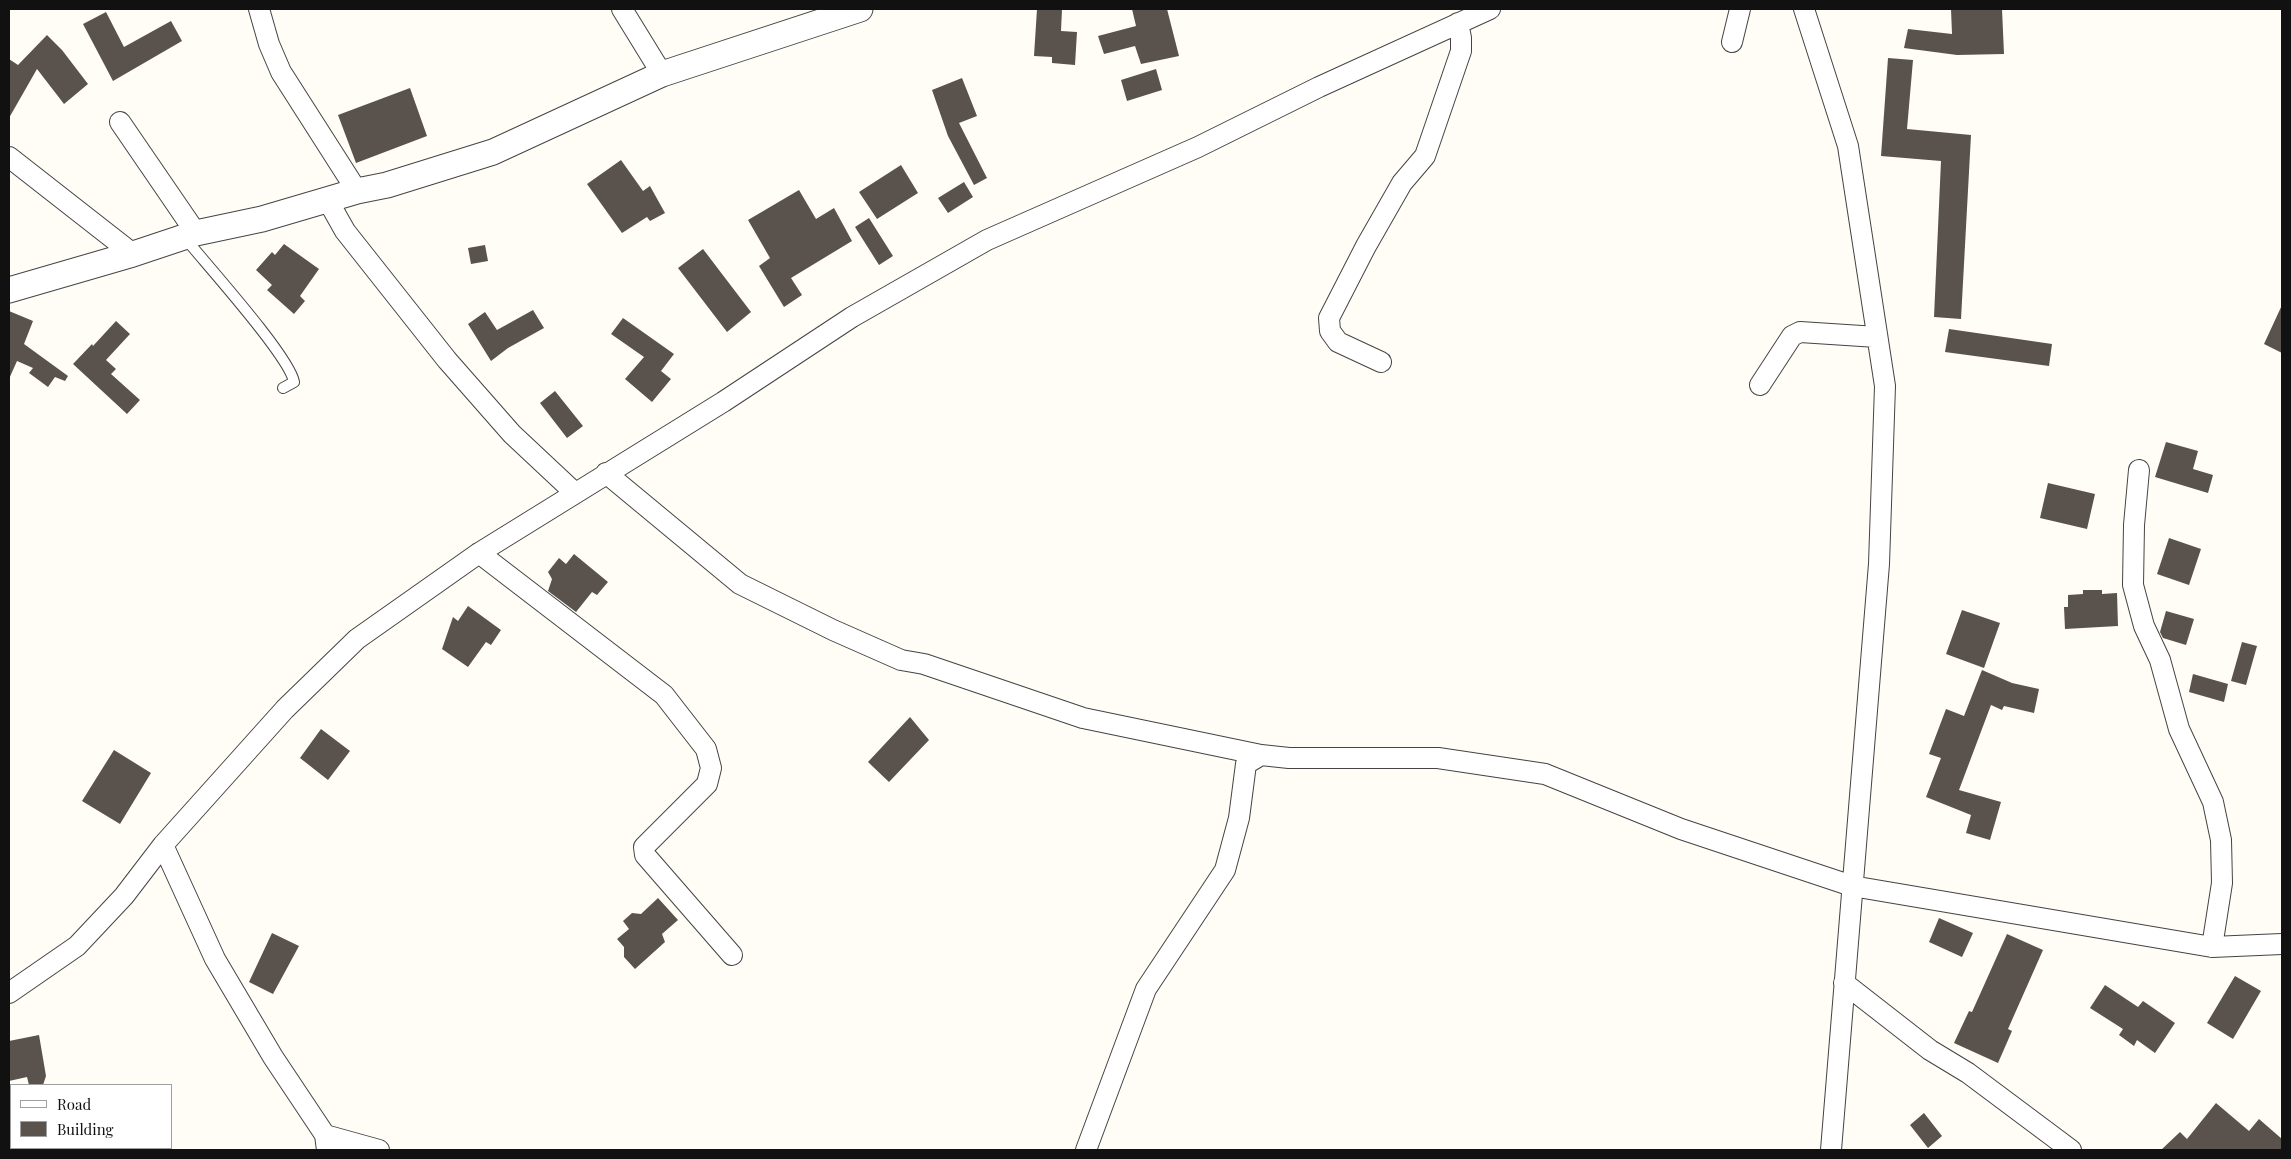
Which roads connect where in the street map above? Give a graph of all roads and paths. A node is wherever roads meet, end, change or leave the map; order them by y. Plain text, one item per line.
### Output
1 (259, 9) edge
2 (622, 9) edge
3 (860, 9) edge
4 (1490, 9) edge
5 (1740, 9) edge
6 (1804, 9) edge
7 (1458, 23) junction
8 (1732, 42) dead end
9 (662, 74) junction
10 (120, 122) dead end
11 (9, 157) edge
12 (357, 191) junction
13 (327, 199) junction
14 (190, 235) junction
15 (133, 254) junction
16 (9, 290) edge
17 (1877, 337) junction
18 (1381, 362) dead end
19 (1760, 385) dead end
20 (283, 388) dead end
21 (2139, 470) dead end
22 (606, 473) junction
23 (575, 493) junction
24 (480, 553) junction
25 (1260, 755) junction
26 (163, 845) junction
27 (1852, 886) junction
28 (2282, 944) edge
29 (2212, 947) junction
30 (732, 955) dead end
31 (1844, 983) junction
32 (9, 993) edge
33 (326, 1143) edge
34 (379, 1150) edge
35 (1086, 1150) edge
36 (1831, 1150) edge
37 (2071, 1150) edge

1 - 12 street
2 - 9 street
3 - 9 street
4 - 7 street
5 - 8 street
6 - 17 street
7 - 18 street
7 - 22 street
9 - 12 street
10 - 14 street
11 - 15 street
12 - 13 street
13 - 14 street
13 - 23 street
14 - 15 street
14 - 20 lane
15 - 16 street
17 - 19 street
17 - 27 street
21 - 29 street
22 - 23 street
22 - 25 street
23 - 24 street
24 - 26 street
24 - 30 street
25 - 27 street
25 - 35 street
26 - 32 street
26 - 33 street
27 - 29 street
27 - 31 street
28 - 29 street
31 - 36 street
31 - 37 street
33 - 34 street

